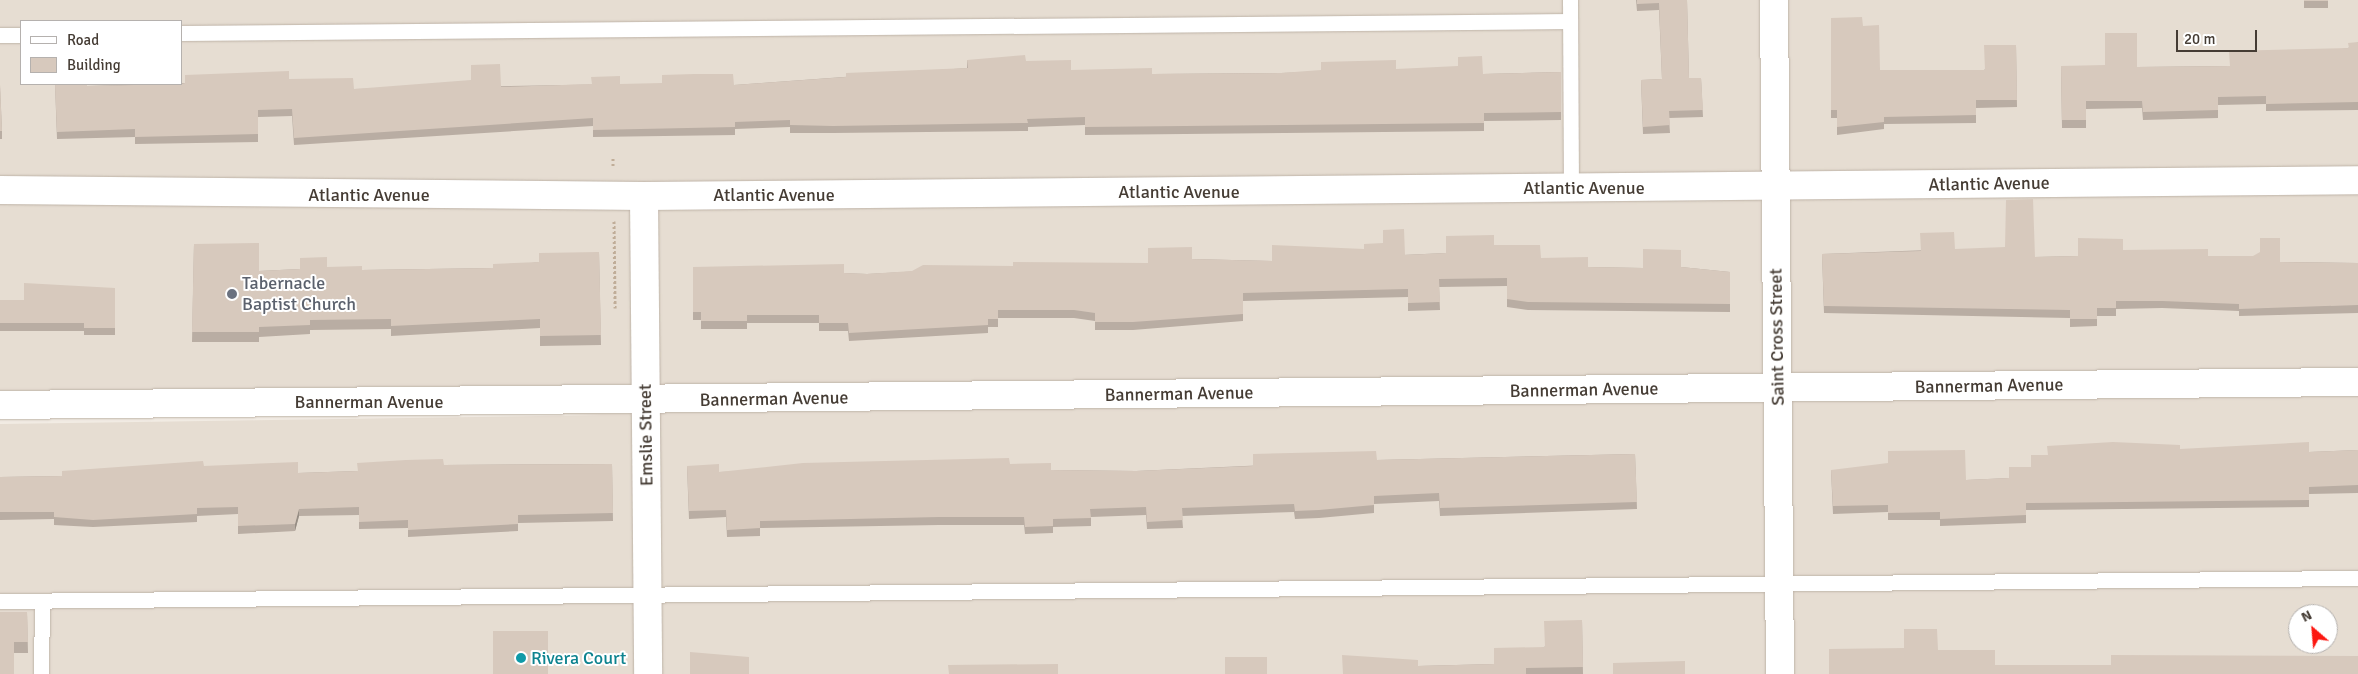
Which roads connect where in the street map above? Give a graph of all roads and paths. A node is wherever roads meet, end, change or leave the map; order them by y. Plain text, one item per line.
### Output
1 (1570, 0) edge
2 (1774, 0) edge
3 (1570, 21) junction
4 (182, 33) edge
5 (0, 35) edge
6 (20, 35) edge
7 (613, 158) dead end
8 (2358, 180) edge
9 (1775, 186) junction
10 (1571, 188) junction
11 (0, 190) edge
12 (613, 196) junction
13 (644, 196) junction
14 (615, 315) dead end
15 (2358, 382) edge
16 (1777, 388) junction
17 (646, 400) junction
18 (0, 405) edge
19 (2358, 578) edge
20 (1779, 584) junction
21 (648, 596) junction
22 (42, 600) junction
23 (0, 601) edge
24 (41, 674) edge
25 (648, 674) edge
26 (1780, 674) edge

1 - 3 lane
2 - 9 street, Saint Cross Street
3 - 4 lane
3 - 10 lane
5 - 6 lane
7 - 12 path
8 - 9 street, Atlantic Avenue
9 - 10 street, Atlantic Avenue
9 - 16 street, Saint Cross Street
10 - 13 street, Atlantic Avenue
11 - 12 street, Atlantic Avenue
12 - 13 street, Atlantic Avenue
12 - 14 path
13 - 17 street, Emslie Street
15 - 16 street, Bannerman Avenue
16 - 17 street, Bannerman Avenue
16 - 20 street, Saint Cross Street
17 - 18 street, Bannerman Avenue
17 - 21 street, Emslie Street
19 - 20 lane
20 - 21 lane
20 - 26 street, Saint Cross Street
21 - 22 lane
21 - 25 street, Emslie Street
22 - 23 lane
22 - 24 lane

